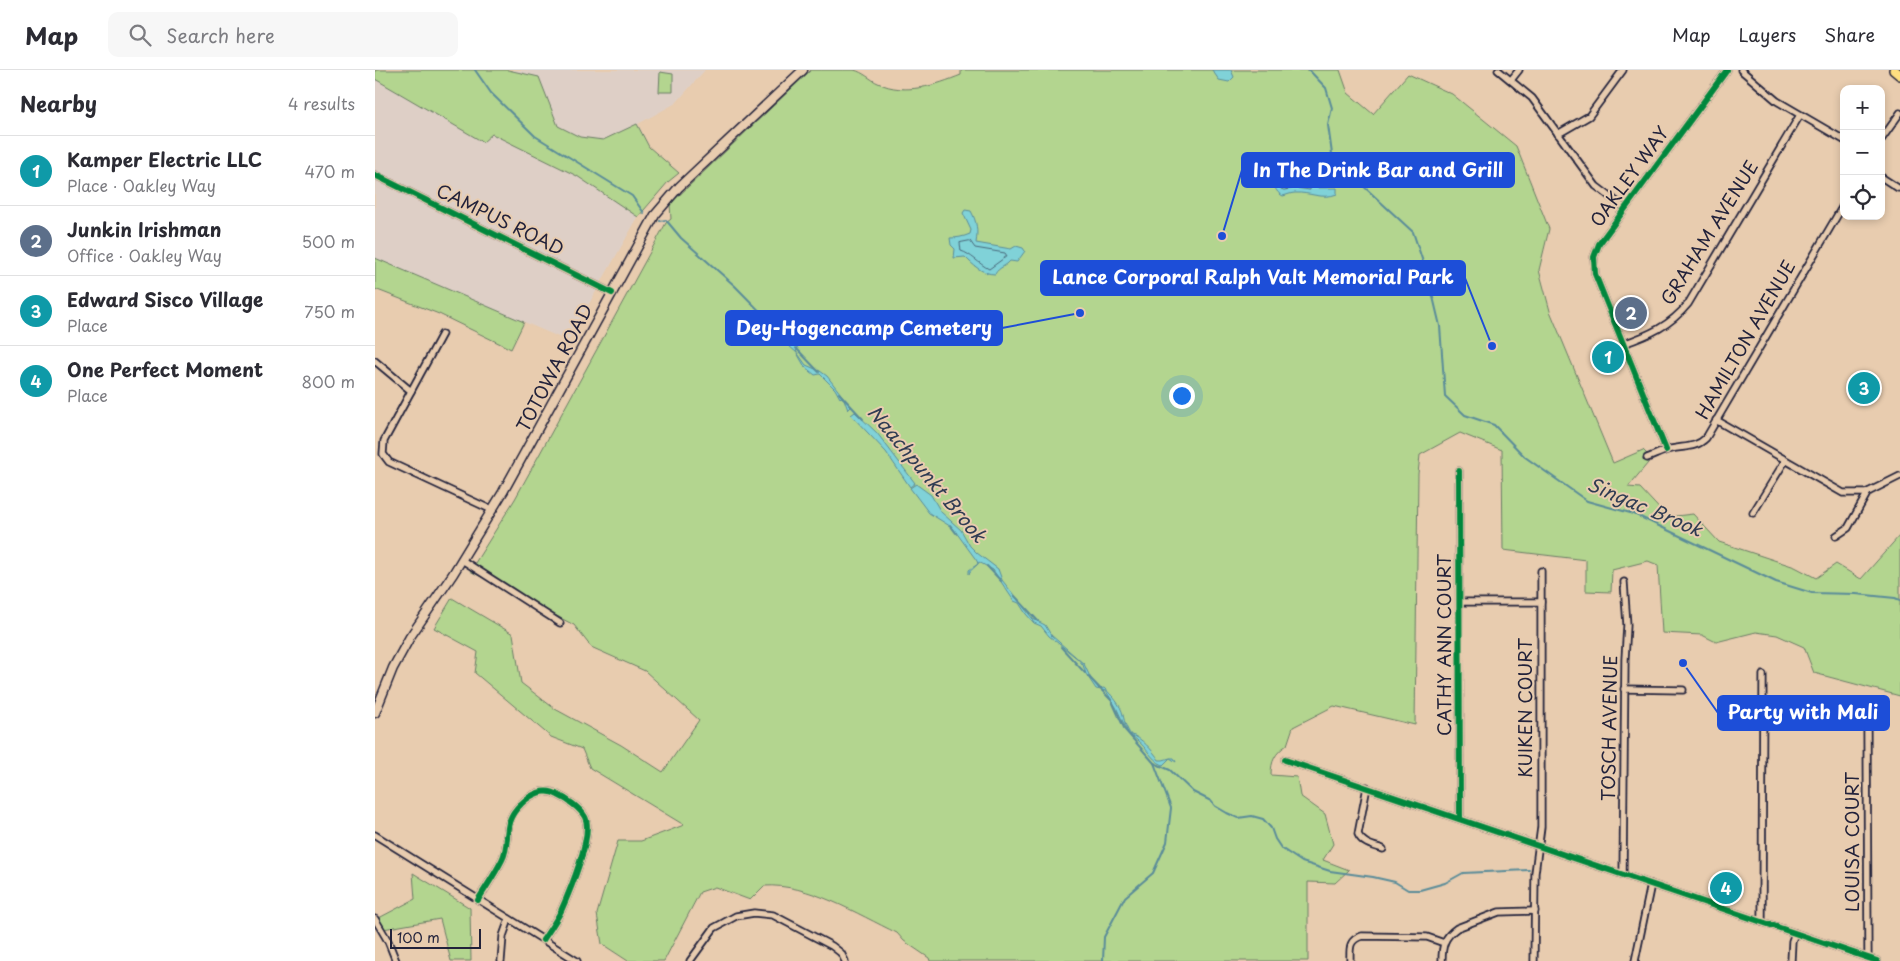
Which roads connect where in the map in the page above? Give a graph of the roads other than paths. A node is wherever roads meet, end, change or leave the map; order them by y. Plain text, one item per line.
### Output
1 (803, 70) edge
2 (1498, 70) edge
3 (1519, 70) edge
4 (1623, 70) edge
5 (1727, 70) edge
6 (1741, 70) edge
7 (1894, 70) edge
8 (1900, 75) edge
9 (1511, 80) junction
10 (1900, 113) edge
11 (1800, 115) junction
12 (1558, 134) junction
13 (1885, 134) edge
14 (1840, 138) edge
15 (375, 175) edge
16 (1885, 180) edge
17 (1898, 188) dead end
18 (1625, 208) junction
19 (1840, 211) edge
20 (612, 293) junction
21 (443, 334) dead end
22 (1623, 344) junction
23 (375, 361) edge
24 (411, 391) junction
25 (1716, 420) junction
26 (1666, 450) junction
27 (1647, 458) dead end
28 (1785, 461) junction
29 (1459, 471) dead end
30 (1900, 476) edge
31 (1868, 492) junction
32 (492, 510) junction
33 (1753, 513) dead end
34 (1836, 536) dead end
35 (462, 560) junction
36 (1541, 571) dead end
37 (1624, 582) dead end
38 (1460, 602) junction
39 (1541, 602) junction
40 (560, 623) dead end
41 (1763, 675) dead end
42 (1624, 689) junction
43 (1683, 690) dead end
44 (375, 713) edge
45 (1867, 726) dead end
46 (1285, 760) dead end
47 (1367, 787) junction
48 (1460, 819) junction
49 (375, 835) edge
50 (1539, 846) junction
51 (1383, 849) dead end
52 (1623, 874) junction
53 (1651, 884) junction
54 (478, 900) junction
55 (1535, 911) junction
56 (375, 919) edge
57 (509, 919) junction
58 (1762, 922) junction
59 (1795, 933) junction
60 (543, 940) junction
61 (1444, 943) junction
62 (1869, 958) junction
63 (395, 961) edge
64 (501, 961) edge
65 (577, 961) edge
66 (690, 961) edge
67 (845, 961) edge
68 (1350, 961) edge
69 (1442, 961) edge
70 (1534, 961) edge
71 (1635, 961) edge
72 (1791, 961) edge
73 (1877, 961) edge

1 - 20 main road, TOTOWA ROAD
2 - 9 street
3 - 9 street
4 - 12 street
5 - 18 street, OAKLEY WAY
6 - 11 street
7 - 8 main road
9 - 12 street
10 - 13 street
11 - 14 street
11 - 22 street, GRAHAM AVENUE
12 - 18 street
15 - 20 street, CAMPUS ROAD
16 - 17 street
18 - 22 street, OAKLEY WAY
19 - 25 street, HAMILTON AVENUE
20 - 32 main road, TOTOWA ROAD
21 - 24 street
22 - 26 street, OAKLEY WAY
23 - 24 street
24 - 32 street
25 - 26 street, HAMILTON AVENUE
25 - 28 street
26 - 27 street, HAMILTON AVENUE
28 - 31 street
28 - 33 street
29 - 38 street, CATHY ANN COURT
30 - 31 street
31 - 34 street
32 - 35 main road, TOTOWA ROAD
35 - 40 street
35 - 44 main road, TOTOWA ROAD
36 - 39 street, KUIKEN COURT
37 - 42 street, TOSCH AVENUE
38 - 39 street
38 - 48 street, CATHY ANN COURT
39 - 50 street, KUIKEN COURT
41 - 58 street
42 - 43 street
42 - 52 street, TOSCH AVENUE
45 - 62 street, LOUISA COURT
46 - 47 street
47 - 48 street
47 - 51 street
48 - 50 street
49 - 54 street
50 - 52 street
50 - 55 street, KUIKEN COURT
52 - 53 street
53 - 58 street
53 - 71 street
54 - 57 street
54 - 60 street
55 - 61 street
55 - 70 street, KUIKEN COURT
56 - 63 street
57 - 60 street
57 - 64 street
58 - 59 street
59 - 62 street
59 - 72 street
60 - 65 street
61 - 68 street
61 - 69 street
62 - 73 street
66 - 67 street

